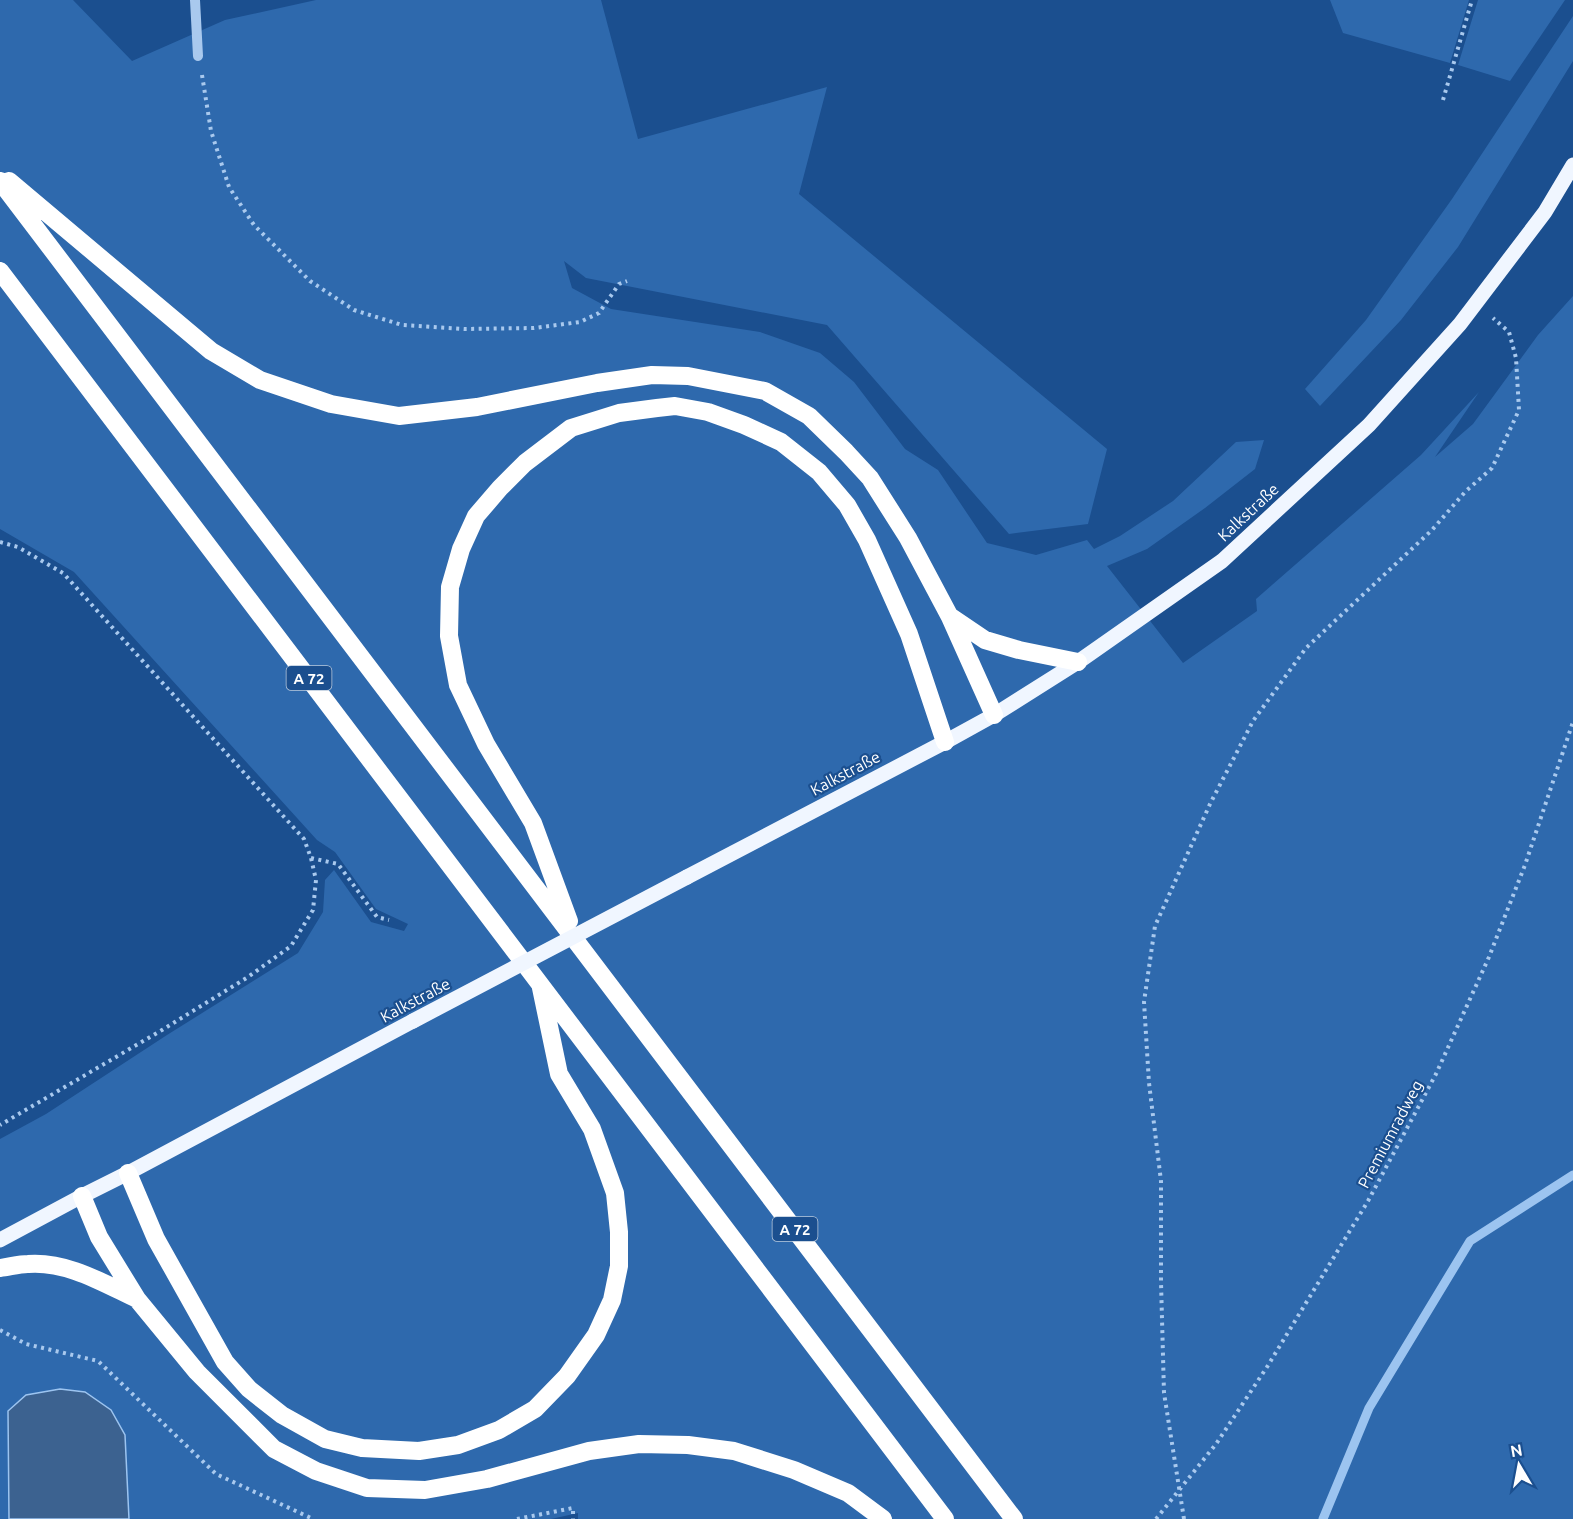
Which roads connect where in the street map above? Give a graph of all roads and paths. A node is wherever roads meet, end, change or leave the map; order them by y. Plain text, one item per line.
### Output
1 (195, 0) edge
2 (1472, 0) edge
3 (198, 56) joint
4 (1443, 100) dead end
5 (1573, 165) edge
6 (0, 174) edge
7 (0, 181) edge
8 (0, 271) edge
9 (627, 281) dead end
10 (1476, 303) junction
11 (0, 542) edge
12 (951, 617) junction
13 (1078, 662) junction
14 (993, 714) junction
15 (1573, 722) edge
16 (945, 742) junction
17 (311, 858) junction
18 (389, 920) dead end
19 (576, 939) junction
20 (540, 983) junction
21 (0, 1125) edge
22 (128, 1173) junction
23 (82, 1196) junction
24 (0, 1240) edge
25 (0, 1268) edge
26 (137, 1299) junction
27 (0, 1330) edge
28 (1180, 1489) junction
29 (313, 1519) edge
30 (517, 1519) edge
31 (573, 1519) edge
32 (883, 1519) edge
33 (945, 1519) edge
34 (1014, 1519) edge
35 (1156, 1519) edge
36 (1185, 1519) edge

1 - 3 street
2 - 4 path
3 - 9 path
5 - 10 main road, Kalkstraße
6 - 12 highway
7 - 19 highway, A 72
8 - 20 highway, A 72
10 - 13 main road, Kalkstraße
10 - 28 path
11 - 17 path
12 - 13 highway
12 - 14 highway
13 - 14 main road, Kalkstraße
14 - 16 main road, Kalkstraße
15 - 28 path, Premiumradweg
16 - 19 highway
16 - 22 main road, Kalkstraße, bridge
17 - 18 path
17 - 21 path
19 - 34 highway, A 72
20 - 22 highway
20 - 33 highway, A 72
22 - 23 main road, Kalkstraße
23 - 24 main road, Kalkstraße
23 - 26 highway
25 - 26 highway
26 - 32 highway
27 - 29 path
28 - 35 path, Premiumradweg
28 - 36 path
30 - 31 path

